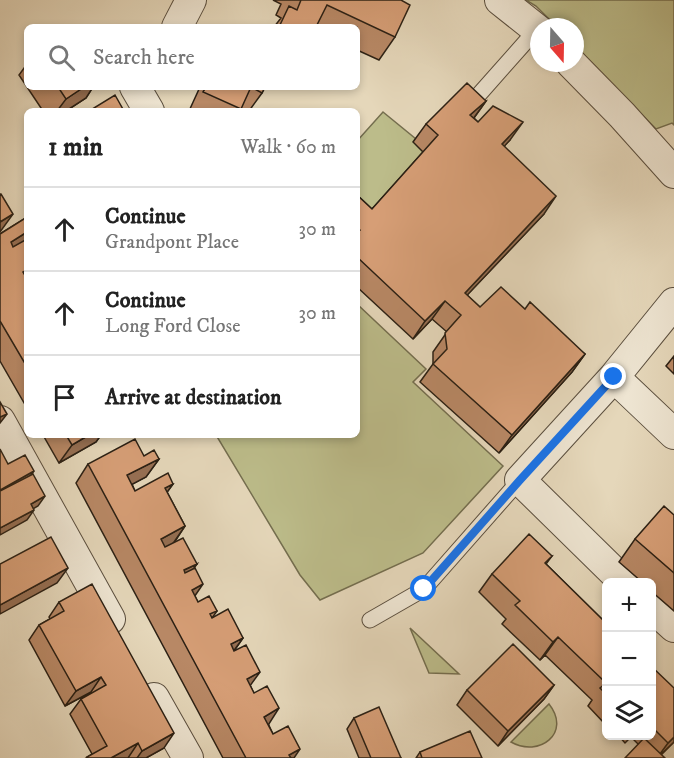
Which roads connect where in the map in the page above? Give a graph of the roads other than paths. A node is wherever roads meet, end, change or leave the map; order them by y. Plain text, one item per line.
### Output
1 (191, 0) edge
2 (500, 0) edge
3 (179, 24) edge
4 (530, 24) edge
5 (530, 39) edge
6 (580, 72) edge
7 (475, 99) edge
8 (673, 169) edge
9 (674, 303) edge
10 (614, 377) junction
11 (0, 421) edge
12 (674, 434) edge
13 (520, 480) junction
14 (620, 578) edge
15 (656, 611) edge
16 (370, 620) dead end
17 (674, 627) edge
18 (124, 644) edge
19 (141, 675) edge
20 (188, 758) edge

1 - 3 street
2 - 4 street
5 - 7 lane
6 - 8 street
9 - 10 street
10 - 12 street
10 - 13 street
11 - 18 street
13 - 14 street
13 - 16 lane
15 - 17 street
19 - 20 street

